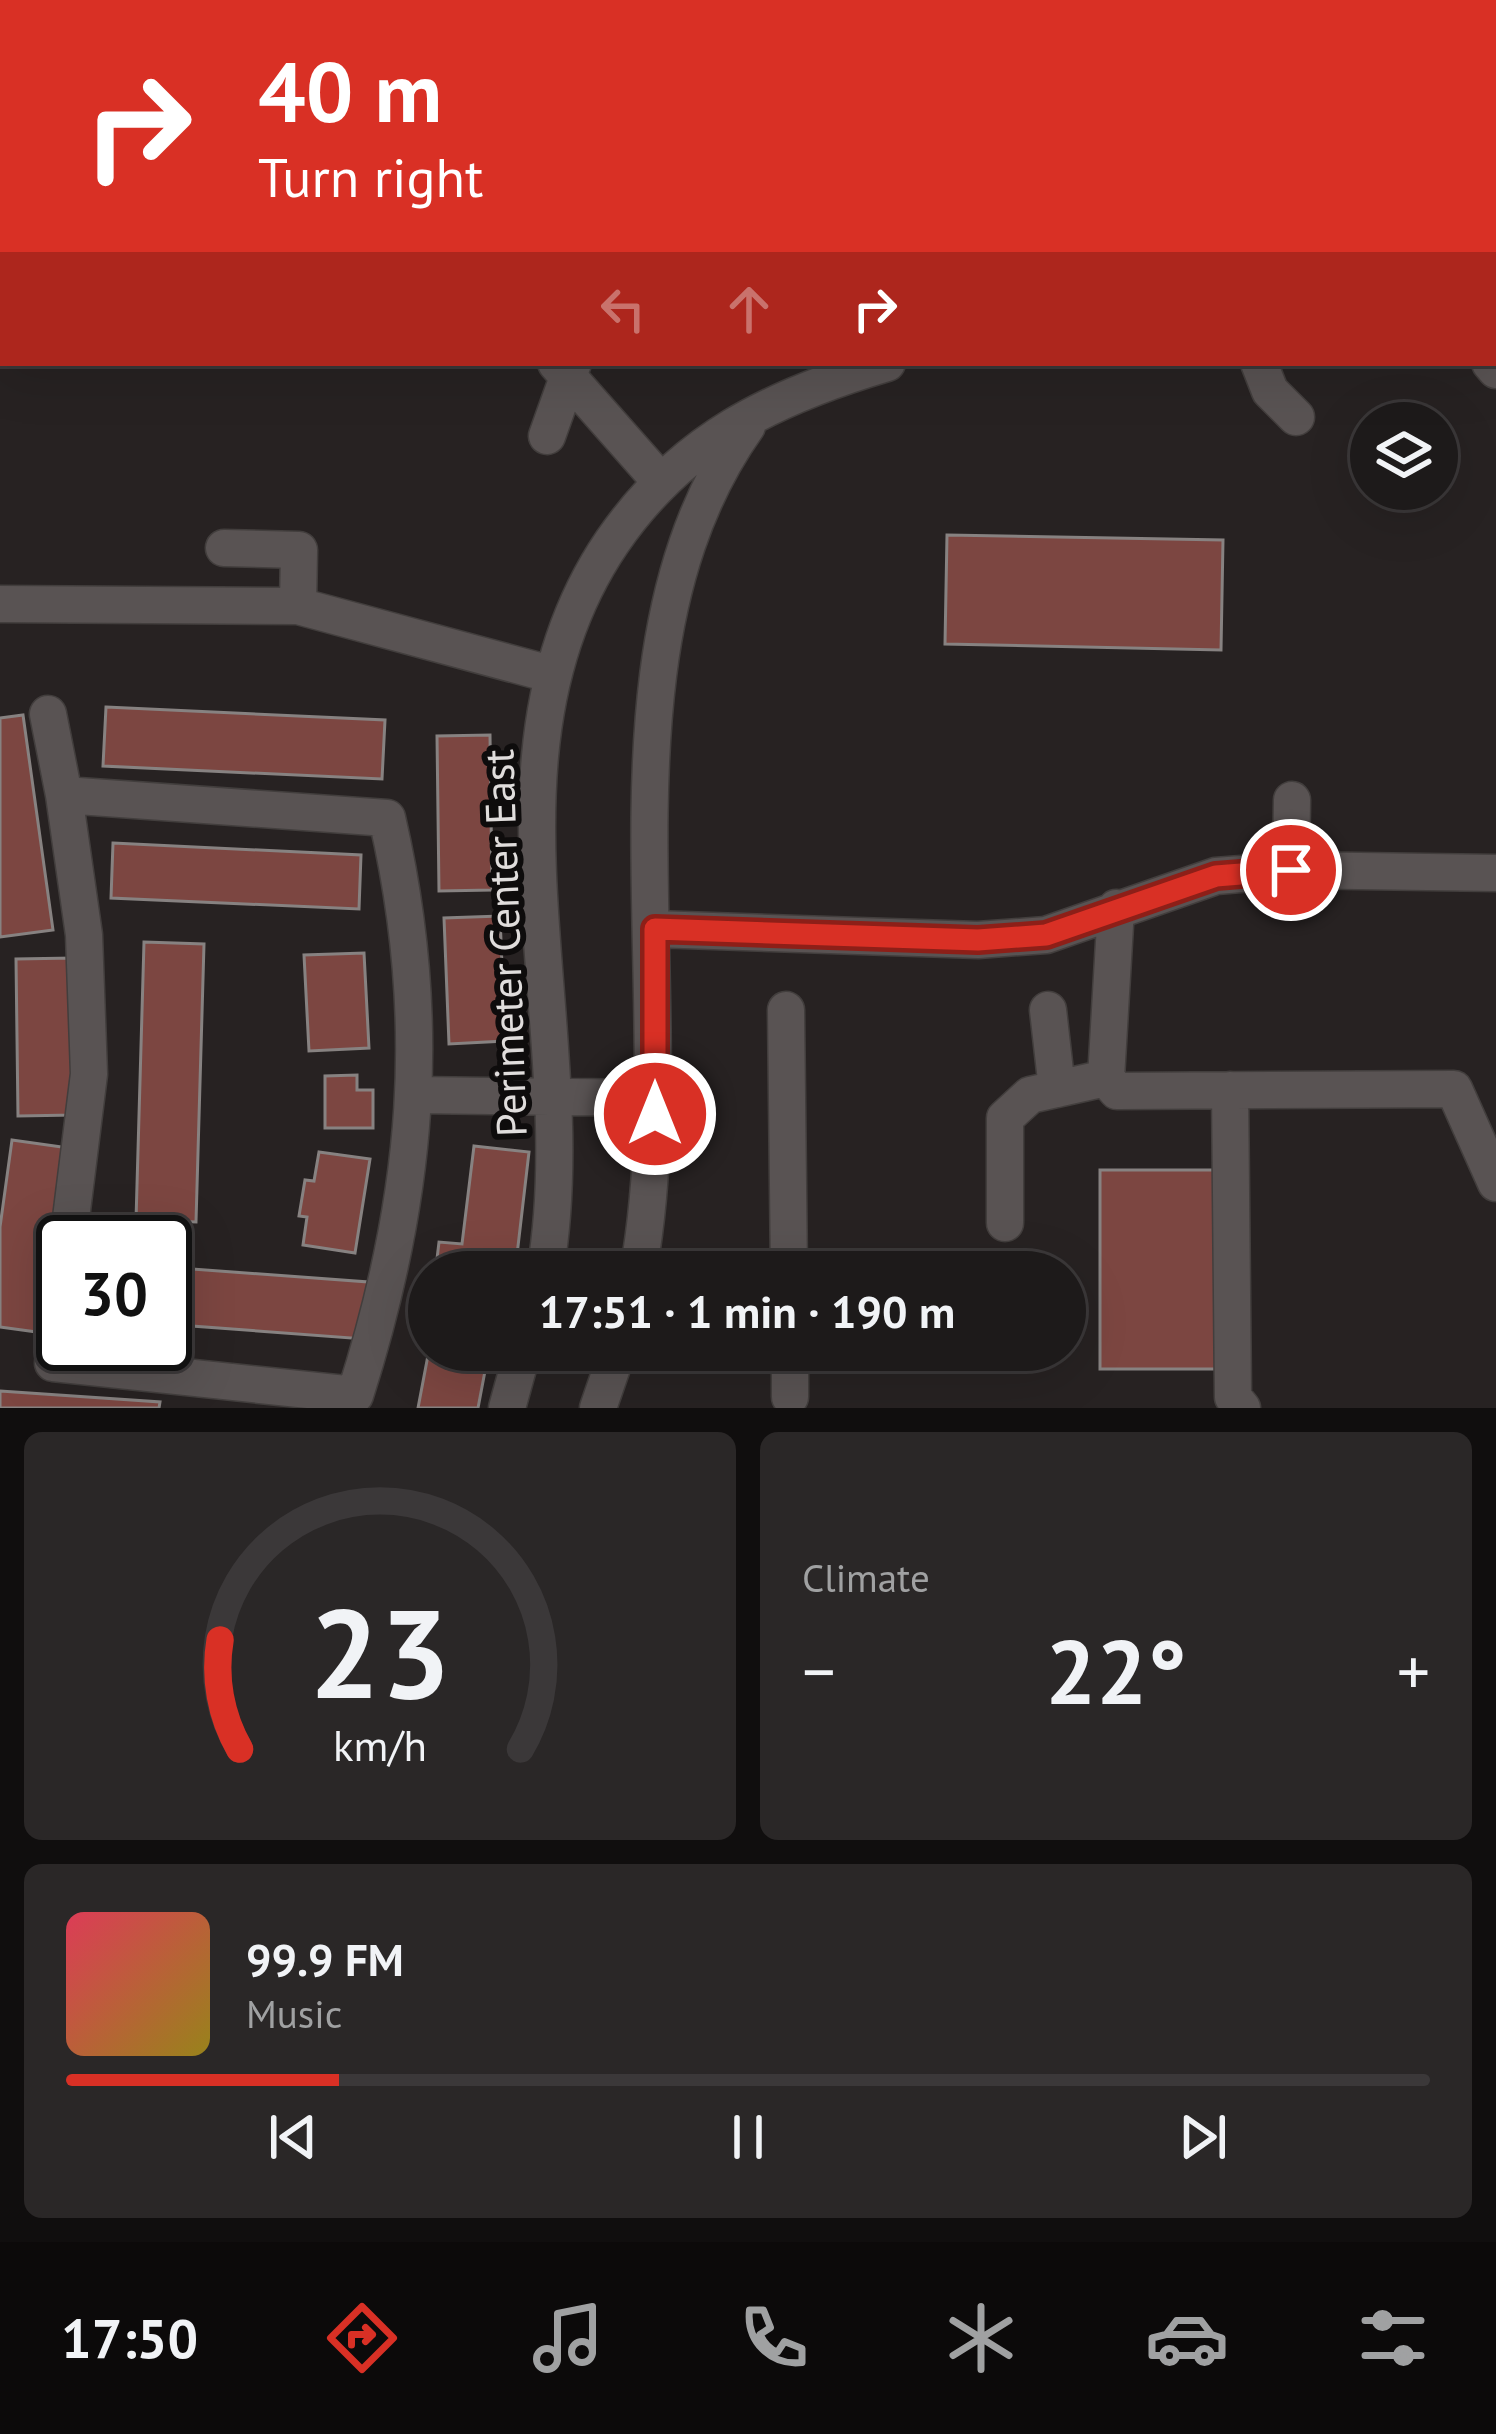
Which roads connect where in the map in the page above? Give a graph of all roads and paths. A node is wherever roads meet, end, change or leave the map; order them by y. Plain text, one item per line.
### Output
1 (878, 366) edge
2 (1259, 366) edge
3 (564, 368) edge
4 (761, 406) junction
5 (1296, 417) dead end
6 (547, 436) dead end
7 (661, 482) junction
8 (224, 548) dead end
9 (0, 604) edge
10 (298, 606) junction
11 (550, 674) junction
12 (48, 714) dead end
13 (64, 795) junction
14 (1292, 800) dead end
15 (1291, 870) junction
16 (1496, 873) edge
17 (1116, 908) junction
18 (655, 929) junction
19 (786, 1010) dead end
20 (1048, 1010) dead end
21 (1106, 1078) junction
22 (1057, 1089) junction
23 (1230, 1090) junction
24 (417, 1095) junction
25 (555, 1096) junction
26 (655, 1098) junction
27 (1496, 1184) edge
28 (71, 1215) edge
29 (1005, 1222) dead end
30 (549, 1251) edge
31 (642, 1251) edge
32 (789, 1251) edge
33 (129, 1371) edge
34 (517, 1371) edge
35 (611, 1371) edge
36 (790, 1371) edge
37 (790, 1397) dead end
38 (507, 1408) edge
39 (598, 1408) edge
40 (1242, 1408) edge

1 - 4 street, Perimeter Center East
2 - 5 street
3 - 6 street
3 - 7 street
4 - 7 street, Perimeter Center East
4 - 18 street
7 - 11 street, Perimeter Center East
8 - 10 street
9 - 10 street
10 - 11 street
11 - 25 street, Perimeter Center East
12 - 13 street
13 - 24 street
13 - 28 street
14 - 15 street
15 - 16 street
15 - 17 street
17 - 18 street
17 - 21 street
18 - 26 street
19 - 32 street
20 - 22 street
21 - 22 street
21 - 23 street
22 - 29 street
23 - 27 street
23 - 40 street
24 - 25 street
24 - 33 street
25 - 26 street
25 - 30 street, Perimeter Center East
26 - 31 street
34 - 38 street
35 - 39 street
36 - 37 street

